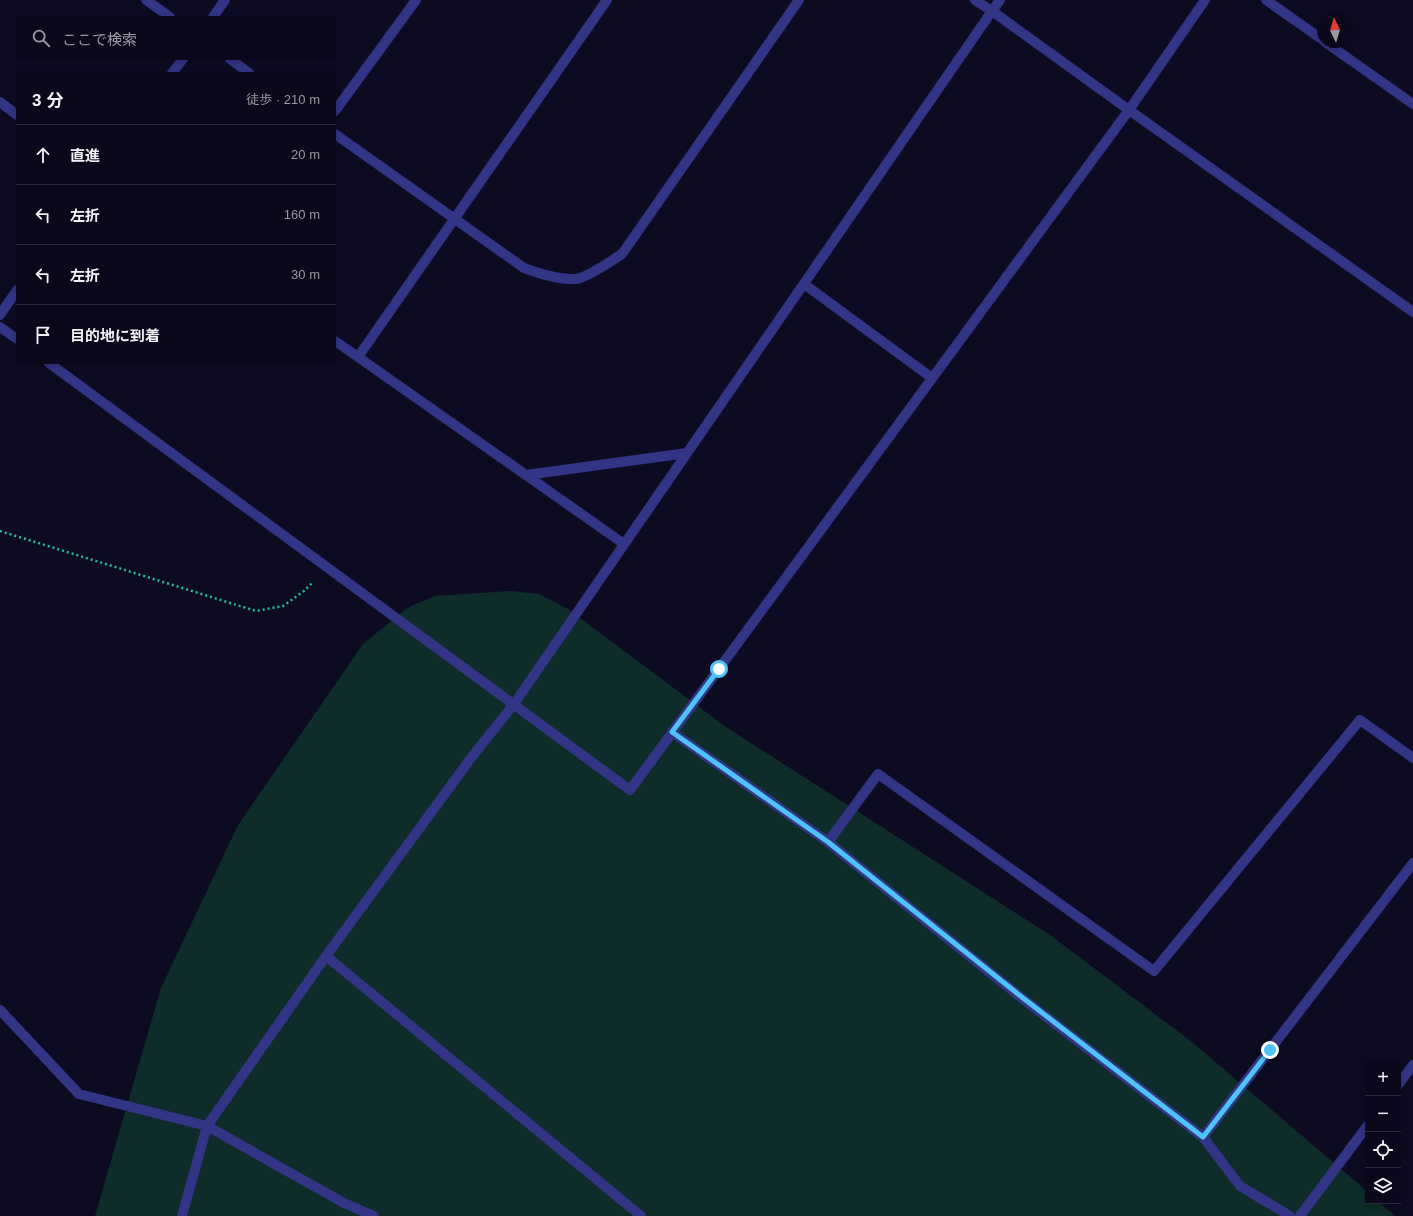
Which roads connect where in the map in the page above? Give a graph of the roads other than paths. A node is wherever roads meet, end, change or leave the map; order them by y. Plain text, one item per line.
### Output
1 (146, 0) edge
2 (225, 0) edge
3 (416, 0) edge
4 (607, 0) edge
5 (799, 0) edge
6 (975, 0) edge
7 (1000, 0) edge
8 (1205, 0) edge
9 (1266, 0) edge
10 (992, 11) junction
11 (169, 16) edge
12 (214, 16) edge
13 (1317, 36) edge
14 (1334, 48) edge
15 (182, 60) edge
16 (231, 60) edge
17 (173, 72) edge
18 (248, 72) edge
19 (0, 102) edge
20 (1413, 104) edge
21 (336, 110) edge
22 (1129, 110) junction
23 (16, 113) edge
24 (336, 135) edge
25 (455, 219) junction
26 (804, 284) junction
27 (16, 291) edge
28 (1413, 312) edge
29 (0, 315) edge
30 (0, 327) edge
31 (16, 338) edge
32 (336, 342) edge
33 (358, 357) junction
34 (50, 364) edge
35 (932, 378) junction
36 (687, 453) junction
37 (526, 475) junction
38 (624, 544) junction
39 (514, 704) junction
40 (672, 732) junction
41 (1413, 758) edge
42 (828, 842) junction
43 (1413, 863) edge
44 (326, 956) junction
45 (0, 1010) edge
46 (1413, 1065) edge
47 (1401, 1081) edge
48 (207, 1126) junction
49 (1365, 1129) edge
50 (1203, 1137) junction
51 (182, 1216) edge
52 (374, 1216) edge
53 (641, 1216) edge
54 (1290, 1216) edge
55 (1300, 1216) edge

1 - 11 street
2 - 12 street
3 - 21 street
4 - 25 street
5 - 25 street
6 - 10 street
7 - 10 street
8 - 22 street
9 - 13 street
10 - 22 street
10 - 26 street
14 - 20 street
15 - 17 street
16 - 18 street
19 - 23 street
22 - 28 street
22 - 35 street
24 - 25 street
25 - 33 street
26 - 35 street
26 - 36 street
27 - 29 street
30 - 31 street
32 - 33 street
33 - 37 street
34 - 39 street
35 - 40 street
36 - 37 street
36 - 38 street
37 - 38 street
38 - 39 street
39 - 40 street
39 - 44 street
40 - 42 street
41 - 42 street
42 - 50 street
43 - 50 street
44 - 48 street
44 - 53 street
45 - 48 street
46 - 47 street
48 - 51 street
48 - 52 street
49 - 55 street
50 - 54 street

